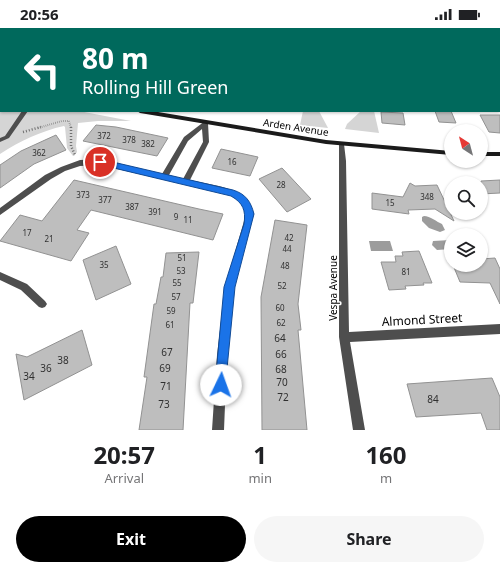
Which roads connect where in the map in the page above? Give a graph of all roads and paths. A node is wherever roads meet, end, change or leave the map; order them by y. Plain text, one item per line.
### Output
1 (24, 112) edge
2 (145, 112) edge
3 (205, 123) junction
4 (7, 137) junction
5 (0, 140) edge
6 (342, 144) junction
7 (444, 153) edge
8 (488, 154) edge
9 (500, 154) edge
10 (75, 157) dead end
11 (164, 177) junction
12 (185, 182) junction
13 (0, 212) edge
14 (0, 276) edge
15 (42, 304) dead end
16 (500, 329) edge
17 (344, 337) junction
18 (218, 430) edge
19 (359, 430) edge

1 - 4 lane
2 - 3 street, Arden Avenue
3 - 6 street, Arden Avenue
3 - 11 street
3 - 12 street
4 - 5 lane
4 - 10 path
6 - 7 street, Arden Avenue
6 - 17 street, Vespa Avenue
8 - 9 street
11 - 12 street
11 - 13 street
12 - 18 street
14 - 15 street
16 - 17 street, Almond Street
17 - 19 street, Vespa Avenue

